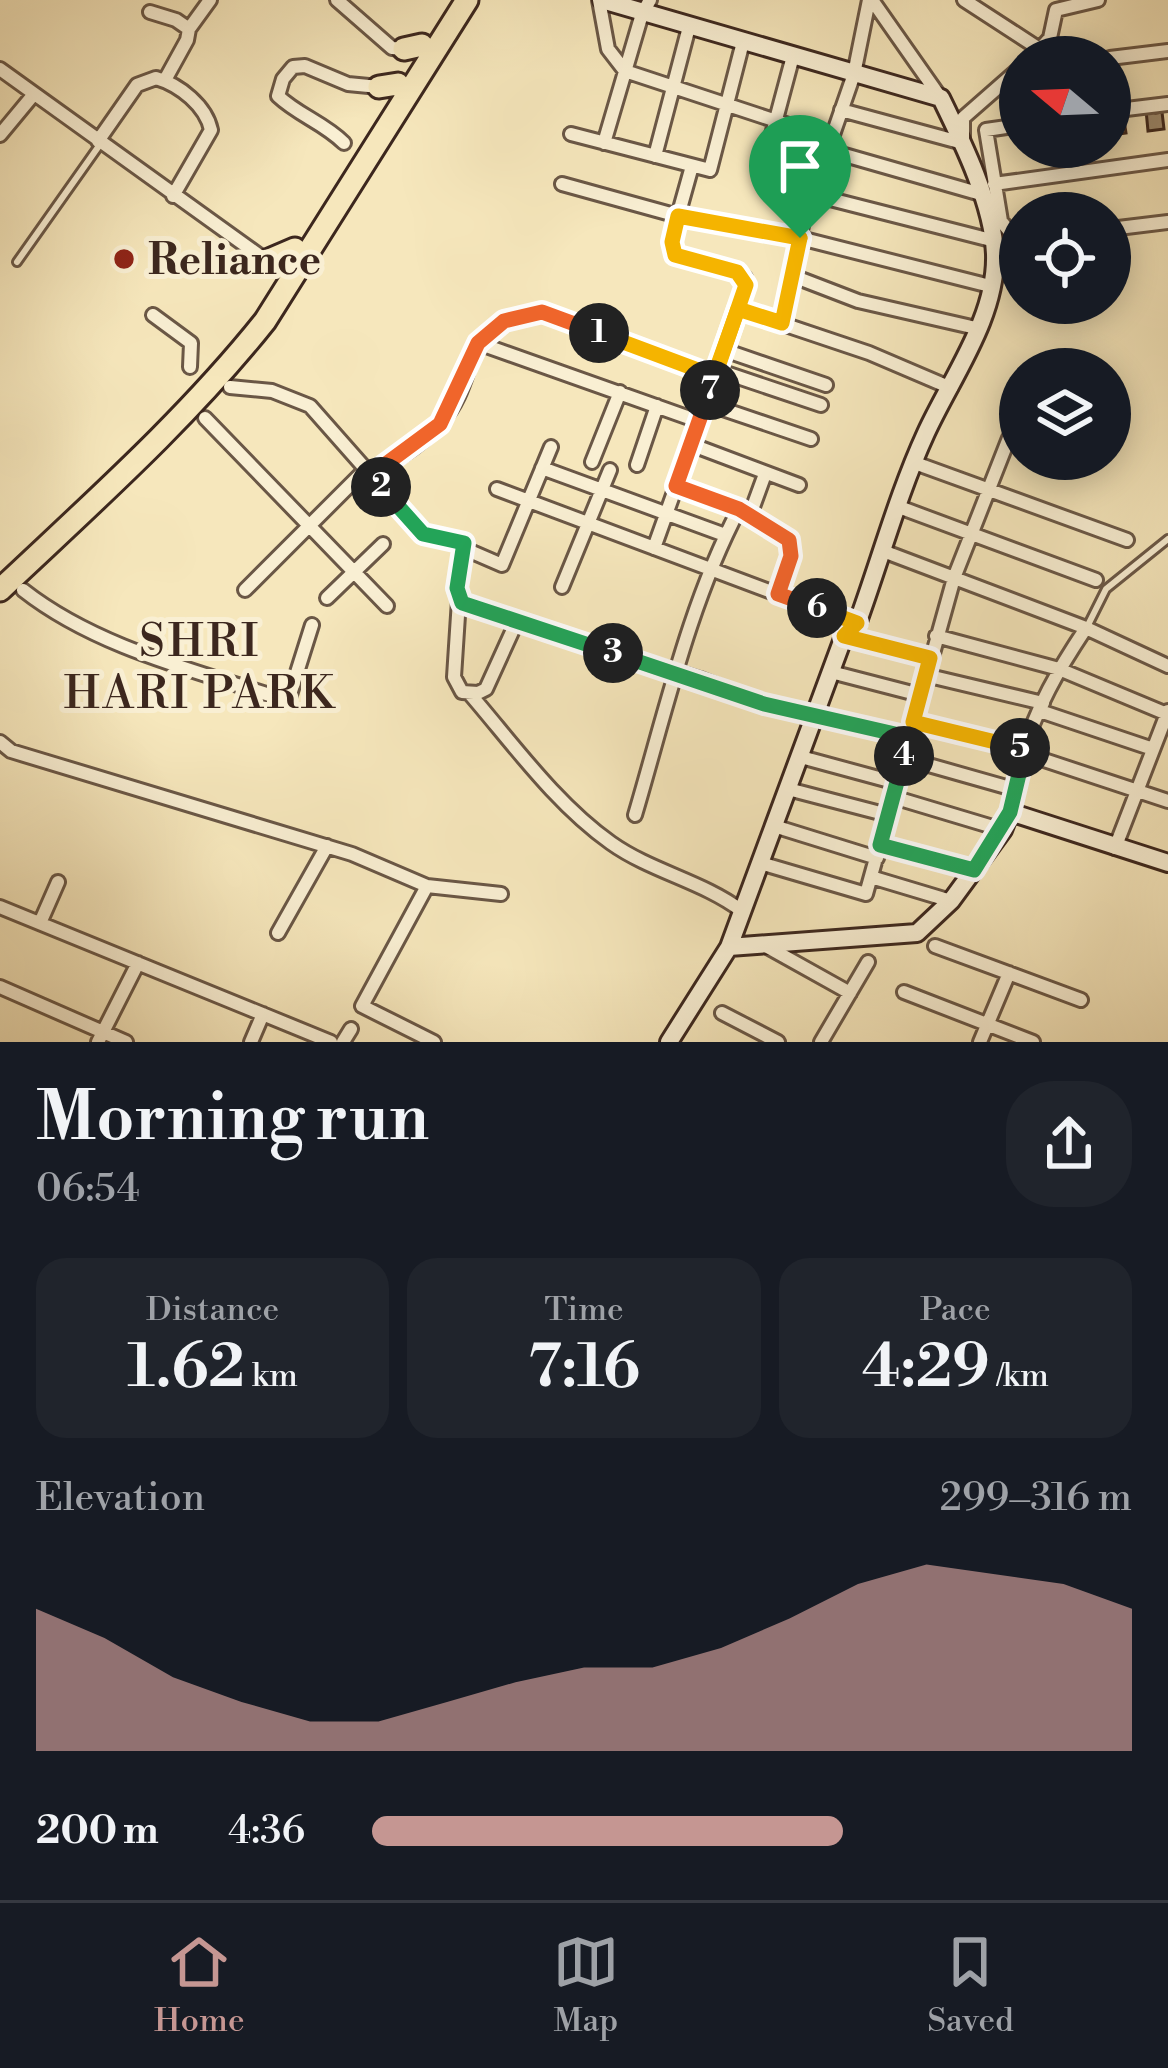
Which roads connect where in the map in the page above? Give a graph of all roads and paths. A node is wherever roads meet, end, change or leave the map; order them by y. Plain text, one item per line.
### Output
1 (210, 0) edge
2 (337, 0) edge
3 (467, 0) edge
4 (601, 0) edge
5 (870, 0) edge
6 (964, 0) edge
7 (1092, 0) edge
8 (646, 7) edge
9 (150, 12) dead end
10 (688, 27) junction
11 (188, 29) junction
12 (1015, 36) edge
13 (1050, 36) edge
14 (743, 42) junction
15 (413, 47) dead end
16 (1168, 51) edge
17 (1131, 55) edge
18 (793, 56) junction
19 (0, 69) edge
20 (625, 71) junction
21 (854, 74) junction
22 (165, 80) junction
23 (388, 86) dead end
24 (673, 86) junction
25 (999, 86) edge
26 (34, 94) junction
27 (941, 98) junction
28 (1168, 104) edge
29 (725, 106) junction
30 (1131, 108) edge
31 (841, 110) junction
32 (774, 122) junction
33 (999, 128) edge
34 (572, 134) dead end
35 (0, 135) edge
36 (99, 142) junction
37 (344, 142) dead end
38 (604, 142) junction
39 (962, 142) junction
40 (829, 144) junction
41 (655, 156) junction
42 (1168, 160) edge
43 (692, 166) junction
44 (562, 184) dead end
45 (987, 189) junction
46 (812, 193) junction
47 (173, 196) junction
48 (678, 216) junction
49 (999, 216) edge
50 (1168, 222) edge
51 (1131, 226) edge
52 (800, 238) junction
53 (999, 246) edge
54 (993, 247) junction
55 (295, 249) dead end
56 (267, 261) joint
57 (17, 262) dead end
58 (793, 276) junction
59 (991, 286) junction
60 (738, 309) junction
61 (154, 315) dead end
62 (782, 323) junction
63 (976, 328) junction
64 (478, 343) junction
65 (724, 350) junction
66 (190, 367) dead end
67 (715, 373) junction
68 (826, 385) dead end
69 (951, 388) junction
70 (620, 392) junction
71 (705, 403) junction
72 (211, 405) junction
73 (821, 405) dead end
74 (658, 406) junction
75 (698, 422) junction
76 (811, 439) dead end
77 (690, 445) junction
78 (551, 447) dead end
79 (592, 462) dead end
80 (915, 464) junction
81 (638, 465) dead end
82 (999, 465) edge
83 (542, 468) junction
84 (610, 470) dead end
85 (368, 472) junction
86 (765, 474) junction
87 (799, 485) dead end
88 (676, 486) junction
89 (497, 489) dead end
90 (989, 489) junction
91 (602, 490) junction
92 (529, 501) junction
93 (899, 507) junction
94 (744, 512) junction
95 (665, 514) junction
96 (308, 522) junction
97 (590, 524) junction
98 (971, 533) junction
99 (725, 536) junction
100 (1168, 539) edge
101 (1127, 540) dead end
102 (383, 544) dead end
103 (654, 548) junction
104 (465, 549) junction
105 (883, 551) junction
106 (353, 570) junction
107 (712, 570) junction
108 (954, 578) junction
109 (1096, 580) dead end
110 (14, 587) edge
111 (562, 587) dead end
112 (245, 590) dead end
113 (778, 594) junction
114 (326, 598) dead end
115 (459, 600) junction
116 (387, 606) dead end
117 (516, 623) junction
118 (312, 625) dead end
119 (1086, 628) junction
120 (850, 630) junction
121 (936, 636) junction
122 (930, 658) junction
123 (1168, 666) edge
124 (1059, 669) junction
125 (831, 671) junction
126 (677, 672) junction
127 (926, 676) junction
128 (470, 694) junction
129 (920, 695) junction
130 (1042, 707) junction
131 (1167, 712) edge
132 (817, 713) junction
133 (913, 722) junction
134 (1165, 733) edge
135 (908, 737) junction
136 (0, 742) edge
137 (1153, 749) junction
138 (1024, 751) junction
139 (801, 757) junction
140 (904, 758) junction
141 (788, 789) junction
142 (895, 790) junction
143 (1017, 790) junction
144 (1138, 790) junction
145 (1168, 801) edge
146 (635, 815) dead end
147 (888, 815) junction
148 (1006, 821) junction
149 (774, 826) junction
150 (327, 846) junction
151 (1115, 848) junction
152 (879, 851) junction
153 (1168, 862) edge
154 (760, 863) junction
155 (974, 870) junction
156 (871, 877) junction
157 (58, 882) dead end
158 (427, 886) junction
159 (502, 894) dead end
160 (951, 901) junction
161 (0, 907) edge
162 (742, 910) junction
163 (40, 923) junction
164 (278, 933) dead end
165 (764, 945) junction
166 (935, 946) dead end
167 (728, 947) junction
168 (868, 962) dead end
169 (138, 963) junction
170 (1009, 973) junction
171 (0, 986) edge
172 (904, 992) dead end
173 (850, 993) junction
174 (1081, 1000) dead end
175 (722, 1012) dead end
176 (262, 1014) junction
177 (987, 1024) junction
178 (101, 1037) edge
179 (126, 1042) edge
180 (251, 1042) edge
181 (331, 1042) edge
182 (434, 1042) edge
183 (669, 1042) edge
184 (778, 1042) edge
185 (821, 1042) edge
186 (980, 1042) edge
187 (1033, 1042) edge

1 - 11 street
2 - 15 street
3 - 72 highway
4 - 8 street
4 - 20 street
5 - 21 street
5 - 27 street
6 - 12 street
7 - 13 street
8 - 10 street
8 - 20 street
9 - 11 street
10 - 14 street
10 - 24 street
11 - 22 street
14 - 18 street
14 - 29 street
16 - 17 street
18 - 21 street
18 - 32 street
19 - 26 street
20 - 24 street
20 - 38 street
21 - 27 street
21 - 31 street
22 - 36 street
22 - 47 street
23 - 37 street
24 - 29 street
24 - 41 street
25 - 39 street
26 - 35 street
26 - 36 street
27 - 39 street
28 - 30 street
29 - 32 street
29 - 43 street
31 - 39 street
31 - 40 street
32 - 40 street
32 - 46 street
33 - 45 street
34 - 38 street
36 - 47 street
36 - 57 lane
38 - 41 street
39 - 45 street
40 - 45 street
40 - 46 street
41 - 43 street
42 - 45 street
43 - 48 street
44 - 48 street
45 - 49 street
45 - 54 street
46 - 52 street
46 - 54 street
47 - 56 street
48 - 52 street
48 - 60 street
50 - 51 street
52 - 58 street
52 - 59 street
53 - 54 street
54 - 59 street
55 - 56 highway
58 - 62 street
58 - 63 street
59 - 63 street
60 - 62 street
60 - 65 street
61 - 66 street
62 - 69 street
63 - 69 street
64 - 67 street
64 - 70 street
64 - 85 street
65 - 67 street
65 - 68 street
67 - 71 street
67 - 73 street
69 - 80 street
70 - 74 street
70 - 79 street
71 - 75 street
71 - 76 street
72 - 85 street
72 - 96 street
72 - 110 highway
74 - 75 street
74 - 81 street
75 - 77 street
77 - 86 street
77 - 88 street
78 - 83 street
80 - 90 street
80 - 93 street
82 - 90 street
83 - 91 street
83 - 92 street
84 - 91 street
85 - 96 street
85 - 104 street
86 - 87 street
86 - 94 street
88 - 94 street
88 - 95 street
89 - 92 street
90 - 98 street
90 - 101 street
91 - 95 street
91 - 97 street
92 - 97 street
92 - 104 street
93 - 98 street
93 - 105 street
94 - 99 street
94 - 113 street
95 - 99 street
95 - 103 street
96 - 106 street
96 - 112 street
97 - 103 street
97 - 111 street
98 - 108 street
98 - 109 street
99 - 107 street
100 - 119 lane
102 - 106 street
103 - 107 street
104 - 115 street
105 - 108 street
105 - 120 street
106 - 114 street
106 - 116 street
107 - 113 street
107 - 126 street
108 - 119 street
108 - 121 street
110 - 118 street
113 - 120 street
115 - 117 street
115 - 128 street
117 - 126 street
117 - 128 street
119 - 123 street
119 - 124 street
120 - 122 street
120 - 125 street
121 - 122 street
121 - 124 street
122 - 127 street
124 - 130 street
124 - 131 street
125 - 129 street
125 - 132 street
126 - 132 street
126 - 146 street
127 - 129 street
127 - 130 street
128 - 162 street
129 - 133 street
130 - 137 street
130 - 138 street
131 - 134 street
132 - 135 street
132 - 139 street
133 - 135 street
133 - 138 street
134 - 137 street
135 - 140 street
136 - 150 street
137 - 144 street
138 - 143 street
138 - 144 street
139 - 141 street
139 - 142 street
140 - 142 street
140 - 143 street
141 - 147 street
141 - 149 street
142 - 147 street
142 - 148 street
143 - 148 street
144 - 145 street
144 - 151 street
147 - 152 street
148 - 151 street
148 - 155 street
149 - 152 street
149 - 154 street
150 - 158 street
150 - 164 street
151 - 153 street
152 - 155 street
152 - 156 street
154 - 156 street
154 - 162 street
155 - 160 street
156 - 160 street
157 - 163 street
158 - 159 street
158 - 182 street
160 - 165 street
161 - 163 street
162 - 167 street
163 - 169 street
165 - 167 street
165 - 173 street
166 - 170 street
167 - 183 street
168 - 173 street
169 - 176 street
169 - 178 street
170 - 174 street
170 - 177 street
171 - 178 street
172 - 177 street
173 - 185 street
175 - 184 street
176 - 180 street
176 - 181 street
177 - 186 street
177 - 187 street
178 - 179 street

